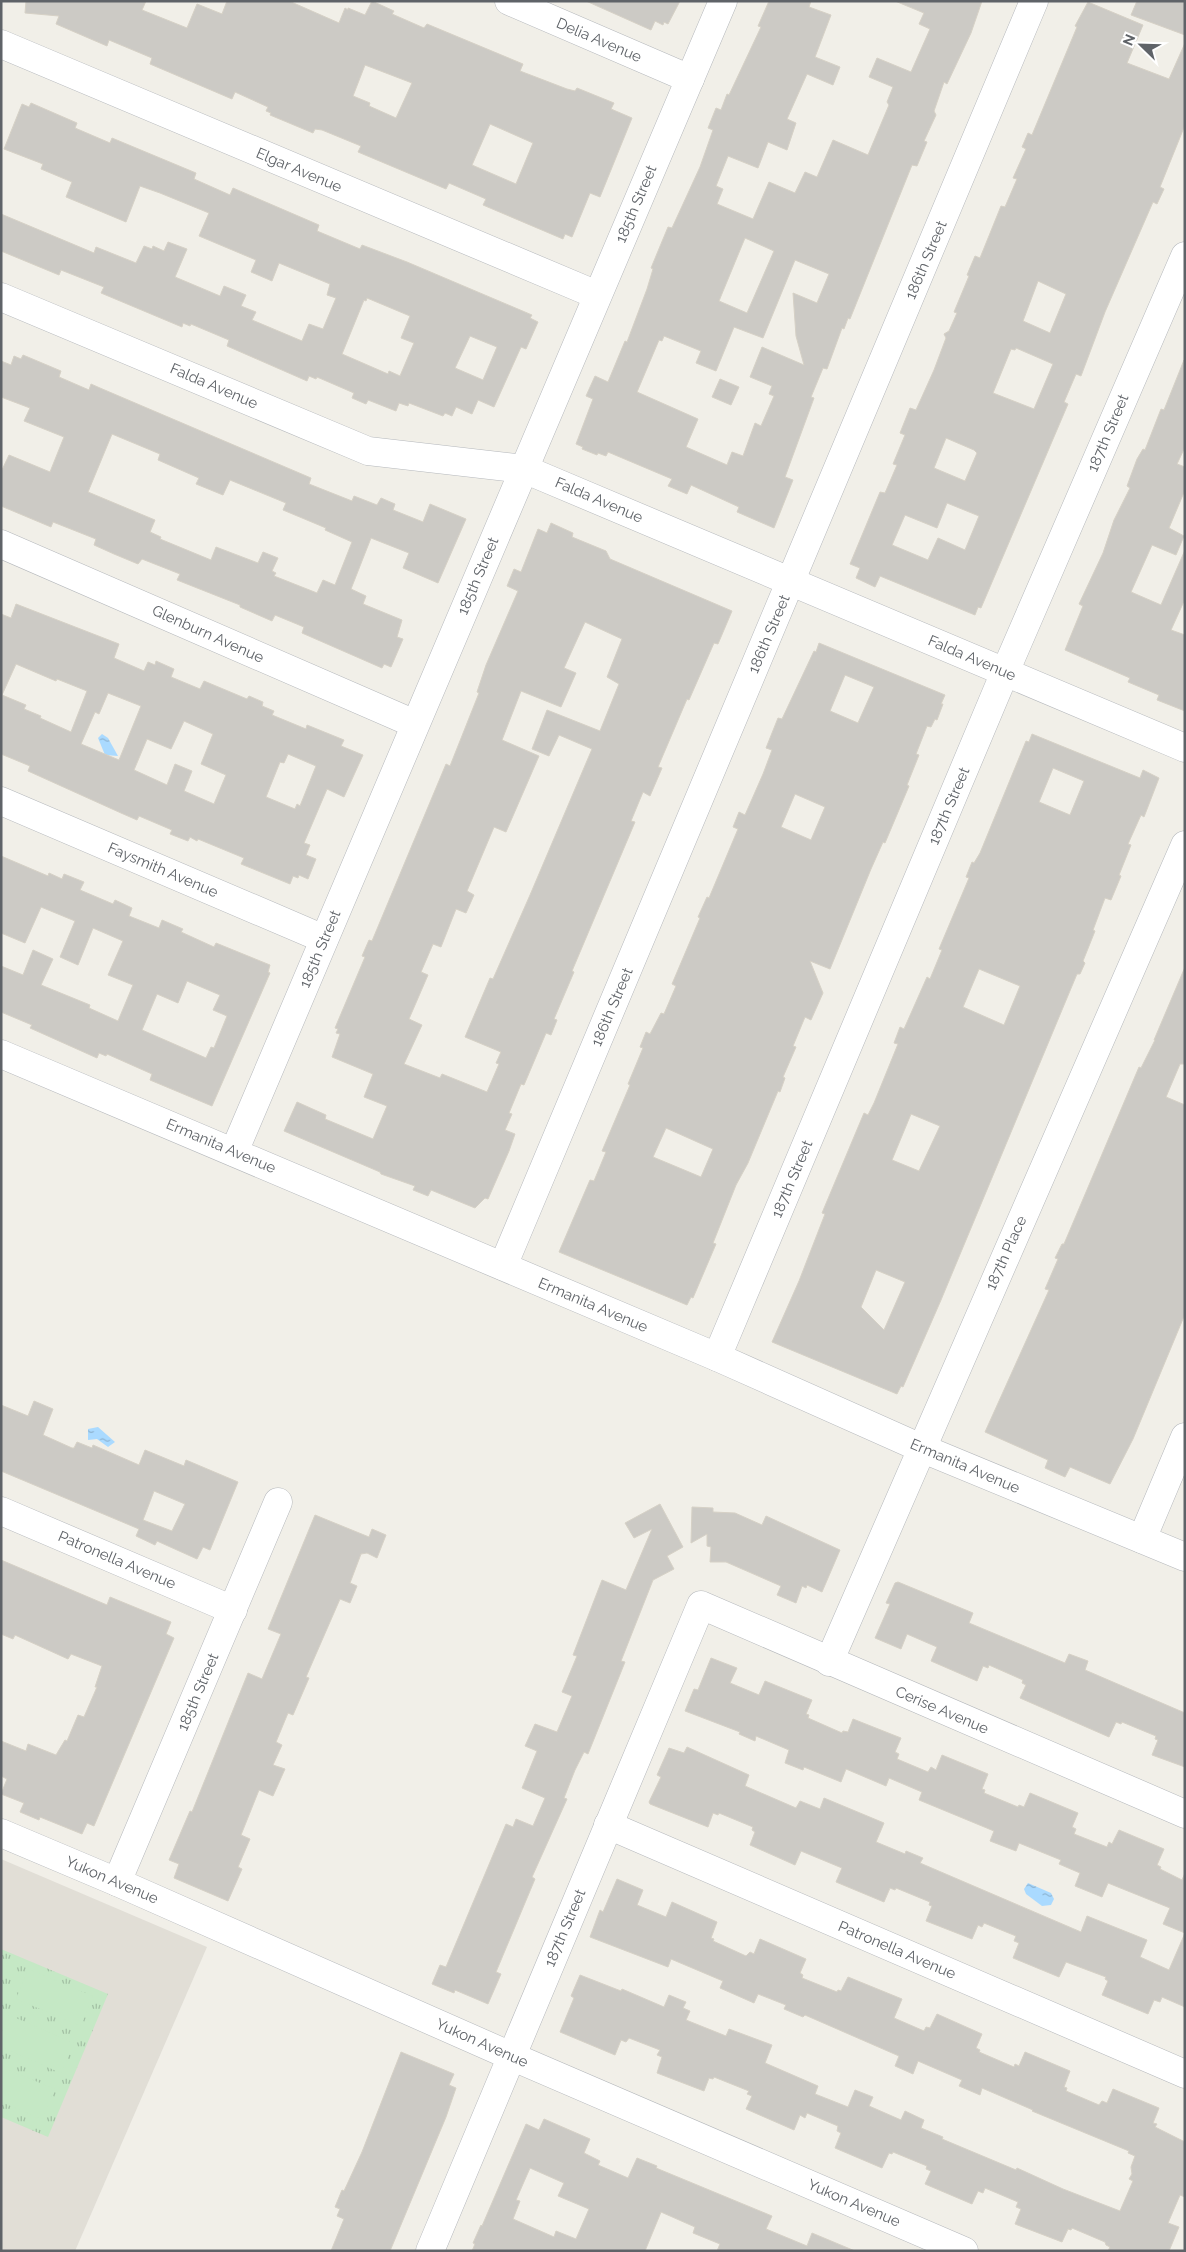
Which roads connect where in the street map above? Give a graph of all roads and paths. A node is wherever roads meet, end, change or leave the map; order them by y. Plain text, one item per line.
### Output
1 (509, 1) edge
2 (722, 1) edge
3 (1034, 1) edge
4 (1, 44) edge
5 (690, 79) junction
6 (1185, 256) edge
7 (597, 295) junction
8 (1, 296) edge
9 (524, 469) junction
10 (1, 544) edge
11 (791, 582) junction
12 (1005, 672) junction
13 (415, 724) junction
14 (1185, 748) edge
15 (1, 801) edge
16 (1185, 845) edge
17 (324, 939) junction
18 (1, 1054) edge
19 (234, 1152) junction
20 (503, 1266) junction
21 (717, 1357) junction
22 (1185, 1437) edge
23 (920, 1448) junction
24 (278, 1502) dead end
25 (1, 1511) edge
26 (1142, 1539) junction
27 (1185, 1557) edge
28 (701, 1605) joint
29 (233, 1610) junction
30 (829, 1662) junction
31 (1185, 1814) edge
32 (608, 1825) junction
33 (1, 1833) edge
34 (117, 1882) junction
35 (512, 2056) junction
36 (1185, 2074) edge
37 (430, 2251) edge
38 (964, 2251) edge

1 - 5 street, Delia Avenue
2 - 5 street, 185th Street
3 - 11 street, 186th Street
4 - 7 street, Elgar Avenue
5 - 7 street, 185th Street
6 - 12 street, 187th Street
7 - 9 street, 185th Street
8 - 9 street, Falda Avenue
9 - 11 street, Falda Avenue
9 - 13 street, 185th Street
10 - 13 street, Glenburn Avenue
11 - 12 street, Falda Avenue
11 - 20 street, 186th Street
12 - 14 street, Falda Avenue
12 - 21 street, 187th Street
13 - 17 street, 185th Street
15 - 17 street, Faysmith Avenue
16 - 23 street, 187th Place
17 - 19 street, 185th Street
18 - 19 street, Ermanita Avenue
19 - 20 street, Ermanita Avenue
20 - 21 street, Ermanita Avenue
21 - 23 street, Ermanita Avenue
22 - 26 street
23 - 26 street, Ermanita Avenue
23 - 30 street, 187th Place
24 - 29 street, 185th Street
25 - 29 street, Patronella Avenue
26 - 27 street, Ermanita Avenue
28 - 30 street, Cerise Avenue
28 - 32 street, 187th Street
29 - 34 street, 185th Street
30 - 31 street, Cerise Avenue
32 - 35 street, 187th Street
32 - 36 street, Patronella Avenue
33 - 34 street, Yukon Avenue
34 - 35 street, Yukon Avenue
35 - 37 street, 187th Street
35 - 38 street, Yukon Avenue

